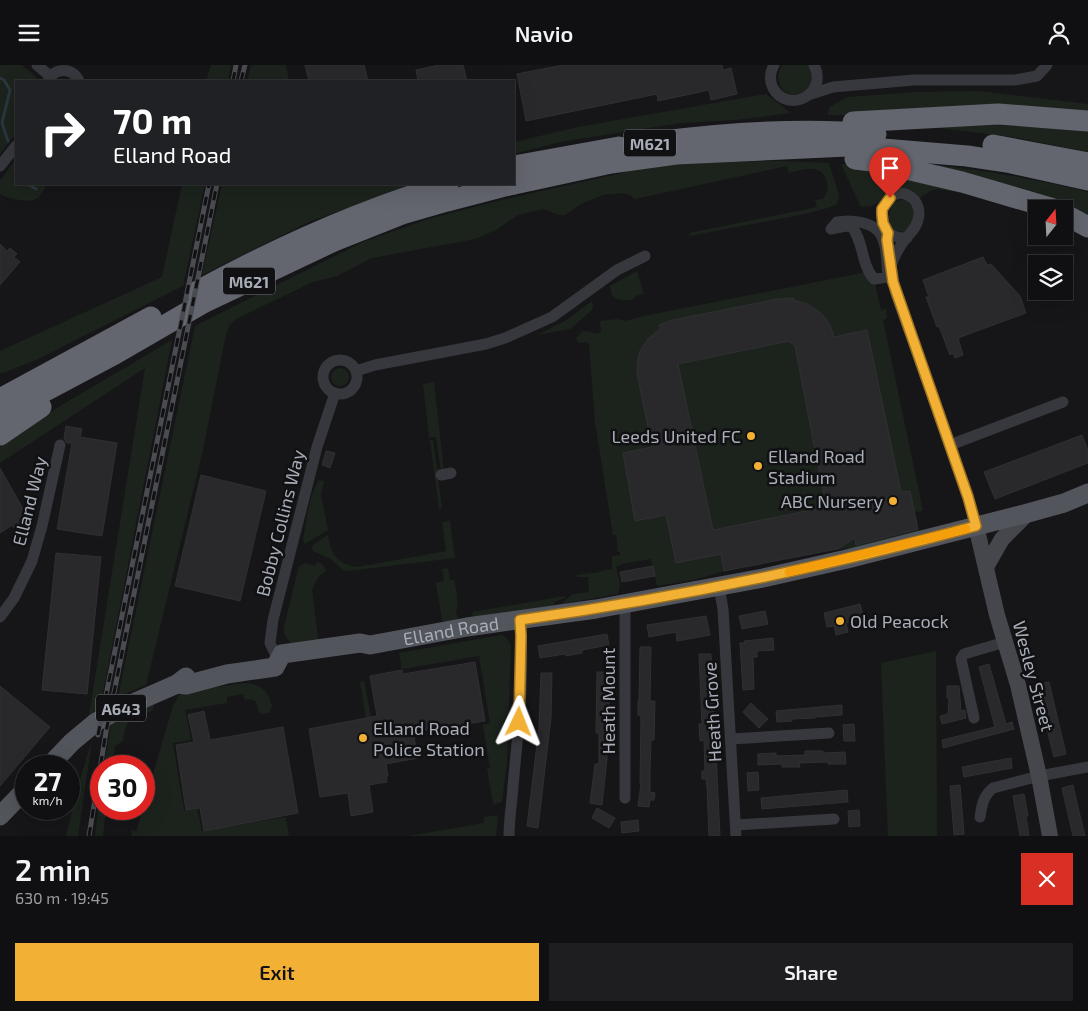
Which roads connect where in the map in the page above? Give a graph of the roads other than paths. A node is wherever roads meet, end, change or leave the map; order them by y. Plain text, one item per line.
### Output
1 (37, 65) edge
2 (83, 65) edge
3 (774, 65) edge
4 (1047, 65) edge
5 (816, 70) edge
6 (77, 78) edge
7 (49, 79) edge
8 (833, 87) junction
9 (811, 94) junction
10 (1088, 121) edge
11 (788, 140) junction
12 (842, 140) junction
13 (15, 147) edge
14 (1088, 163) edge
15 (0, 166) edge
16 (515, 166) edge
17 (1088, 180) edge
18 (515, 184) edge
19 (445, 185) edge
20 (510, 185) edge
21 (1028, 201) edge
22 (1073, 219) edge
23 (1088, 227) edge
24 (890, 237) junction
25 (907, 238) junction
26 (645, 257) dead end
27 (891, 264) junction
28 (874, 279) joint
29 (115, 346) junction
30 (356, 371) junction
31 (0, 384) edge
32 (335, 393) junction
33 (0, 399) edge
34 (1063, 403) dead end
35 (0, 415) edge
36 (0, 435) edge
37 (60, 445) dead end
38 (950, 445) junction
39 (1088, 494) edge
40 (1028, 513) junction
41 (976, 526) junction
42 (986, 567) junction
43 (719, 587) junction
44 (625, 604) junction
45 (0, 617) edge
46 (520, 620) junction
47 (1005, 642) junction
48 (279, 662) junction
49 (974, 718) dead end
50 (828, 733) dead end
51 (731, 739) junction
52 (60, 755) edge
53 (1088, 767) edge
54 (1039, 776) junction
55 (626, 798) dead end
56 (15, 800) edge
57 (0, 816) edge
58 (980, 817) dead end
59 (834, 819) dead end
60 (736, 831) edge
61 (509, 836) edge
62 (1050, 836) edge

1 - 7 street
2 - 6 street
3 - 9 street
4 - 8 street
5 - 8 street
5 - 9 street
6 - 7 street
8 - 9 street
10 - 12 highway
11 - 12 highway
11 - 12 highway
11 - 16 highway, M621
11 - 18 highway, M621
12 - 14 highway
12 - 17 highway
12 - 21 highway
13 - 15 street
19 - 29 highway, M621
20 - 29 highway, M621
22 - 23 highway
24 - 25 street
24 - 25 street
24 - 27 street
25 - 27 street
26 - 30 street
27 - 38 street
28 - 28 street
29 - 31 highway, M621
29 - 33 highway, M621
29 - 35 highway, M621
29 - 36 highway
30 - 32 street
30 - 32 street
32 - 48 street, Bobby Collins Way
34 - 38 street
37 - 45 street, Elland Way
38 - 41 street
39 - 40 main road, Elland Road / A643
40 - 41 main road, Elland Road / A643
40 - 42 street
41 - 42 street, Wesley Street
41 - 43 main road, Elland Road / A643
42 - 47 street, Wesley Street
43 - 44 main road, Elland Road / A643
43 - 51 street, Heath Grove
44 - 46 main road, Elland Road / A643
44 - 55 street, Heath Mount
46 - 48 main road, Elland Road / A643
46 - 61 street
47 - 49 street
47 - 54 street, Wesley Street
48 - 52 main road, Elland Road / A643
50 - 51 street
51 - 60 street, Heath Grove
53 - 54 street
54 - 58 street
54 - 62 street, Wesley Street
56 - 57 main road
59 - 60 street

